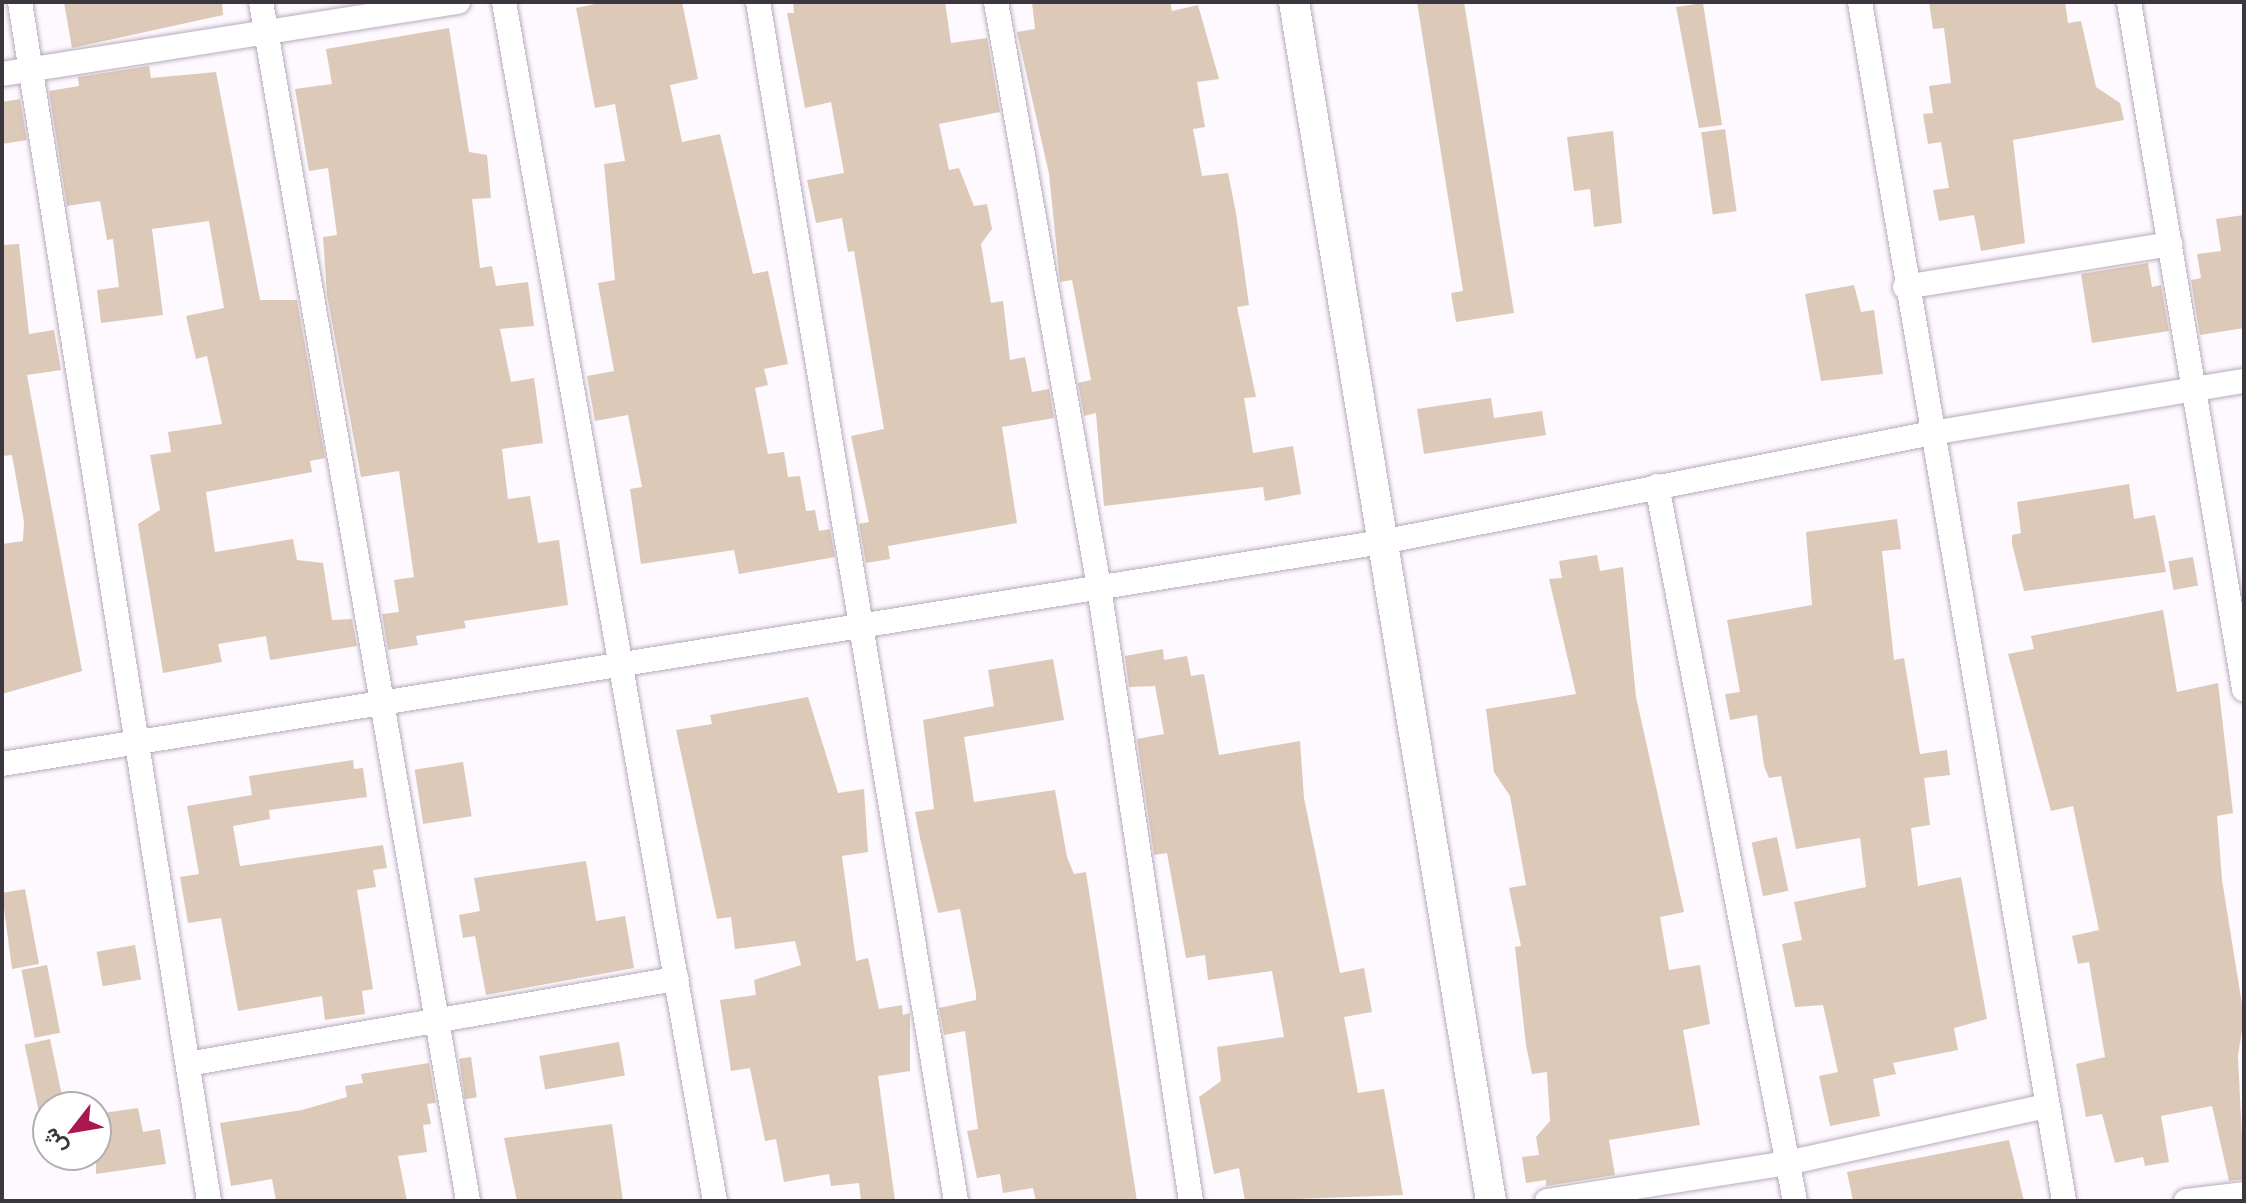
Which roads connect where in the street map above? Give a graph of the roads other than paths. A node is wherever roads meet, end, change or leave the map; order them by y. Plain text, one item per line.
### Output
1 (20, 2) edge
2 (261, 2) edge
3 (458, 2) edge
4 (504, 2) edge
5 (758, 2) edge
6 (996, 2) edge
7 (1294, 2) edge
8 (1860, 2) edge
9 (2129, 2) edge
10 (266, 31) junction
11 (30, 70) junction
12 (2, 74) edge
13 (2171, 244) junction
14 (1905, 287) junction
15 (2244, 381) edge
16 (2192, 390) junction
17 (1932, 433) junction
18 (1657, 486) junction
19 (1382, 542) junction
20 (1099, 587) junction
21 (857, 626) junction
22 (619, 664) junction
23 (2244, 689) edge
24 (382, 703) junction
25 (140, 742) junction
26 (2, 764) edge
27 (677, 979) junction
28 (436, 1020) junction
29 (188, 1064) junction
30 (2046, 1106) junction
31 (1787, 1163) junction
32 (2244, 1194) edge
33 (209, 1201) edge
34 (468, 1201) edge
35 (715, 1201) edge
36 (956, 1201) edge
37 (1191, 1201) edge
38 (1491, 1201) edge
39 (1547, 1201) edge
40 (1795, 1201) edge
41 (2064, 1201) edge
42 (2186, 1201) edge

1 - 11 street
2 - 10 street
3 - 10 street
4 - 22 street
5 - 21 street
6 - 20 street
7 - 19 street
8 - 14 street
9 - 13 street
10 - 11 street
10 - 24 street
11 - 12 street
11 - 25 street
13 - 14 street
13 - 16 street
14 - 17 street
15 - 16 street
16 - 17 street
16 - 23 street
17 - 18 street
17 - 30 street
18 - 19 street
18 - 31 street
19 - 20 street
19 - 38 street
20 - 21 street
20 - 37 street
21 - 22 street
21 - 36 street
22 - 24 street
22 - 27 street
24 - 25 street
24 - 28 street
25 - 26 street
25 - 29 street
27 - 28 street
27 - 35 street
28 - 29 street
28 - 34 street
29 - 33 street
30 - 31 street
30 - 41 street
31 - 39 street
31 - 40 street
32 - 42 street

